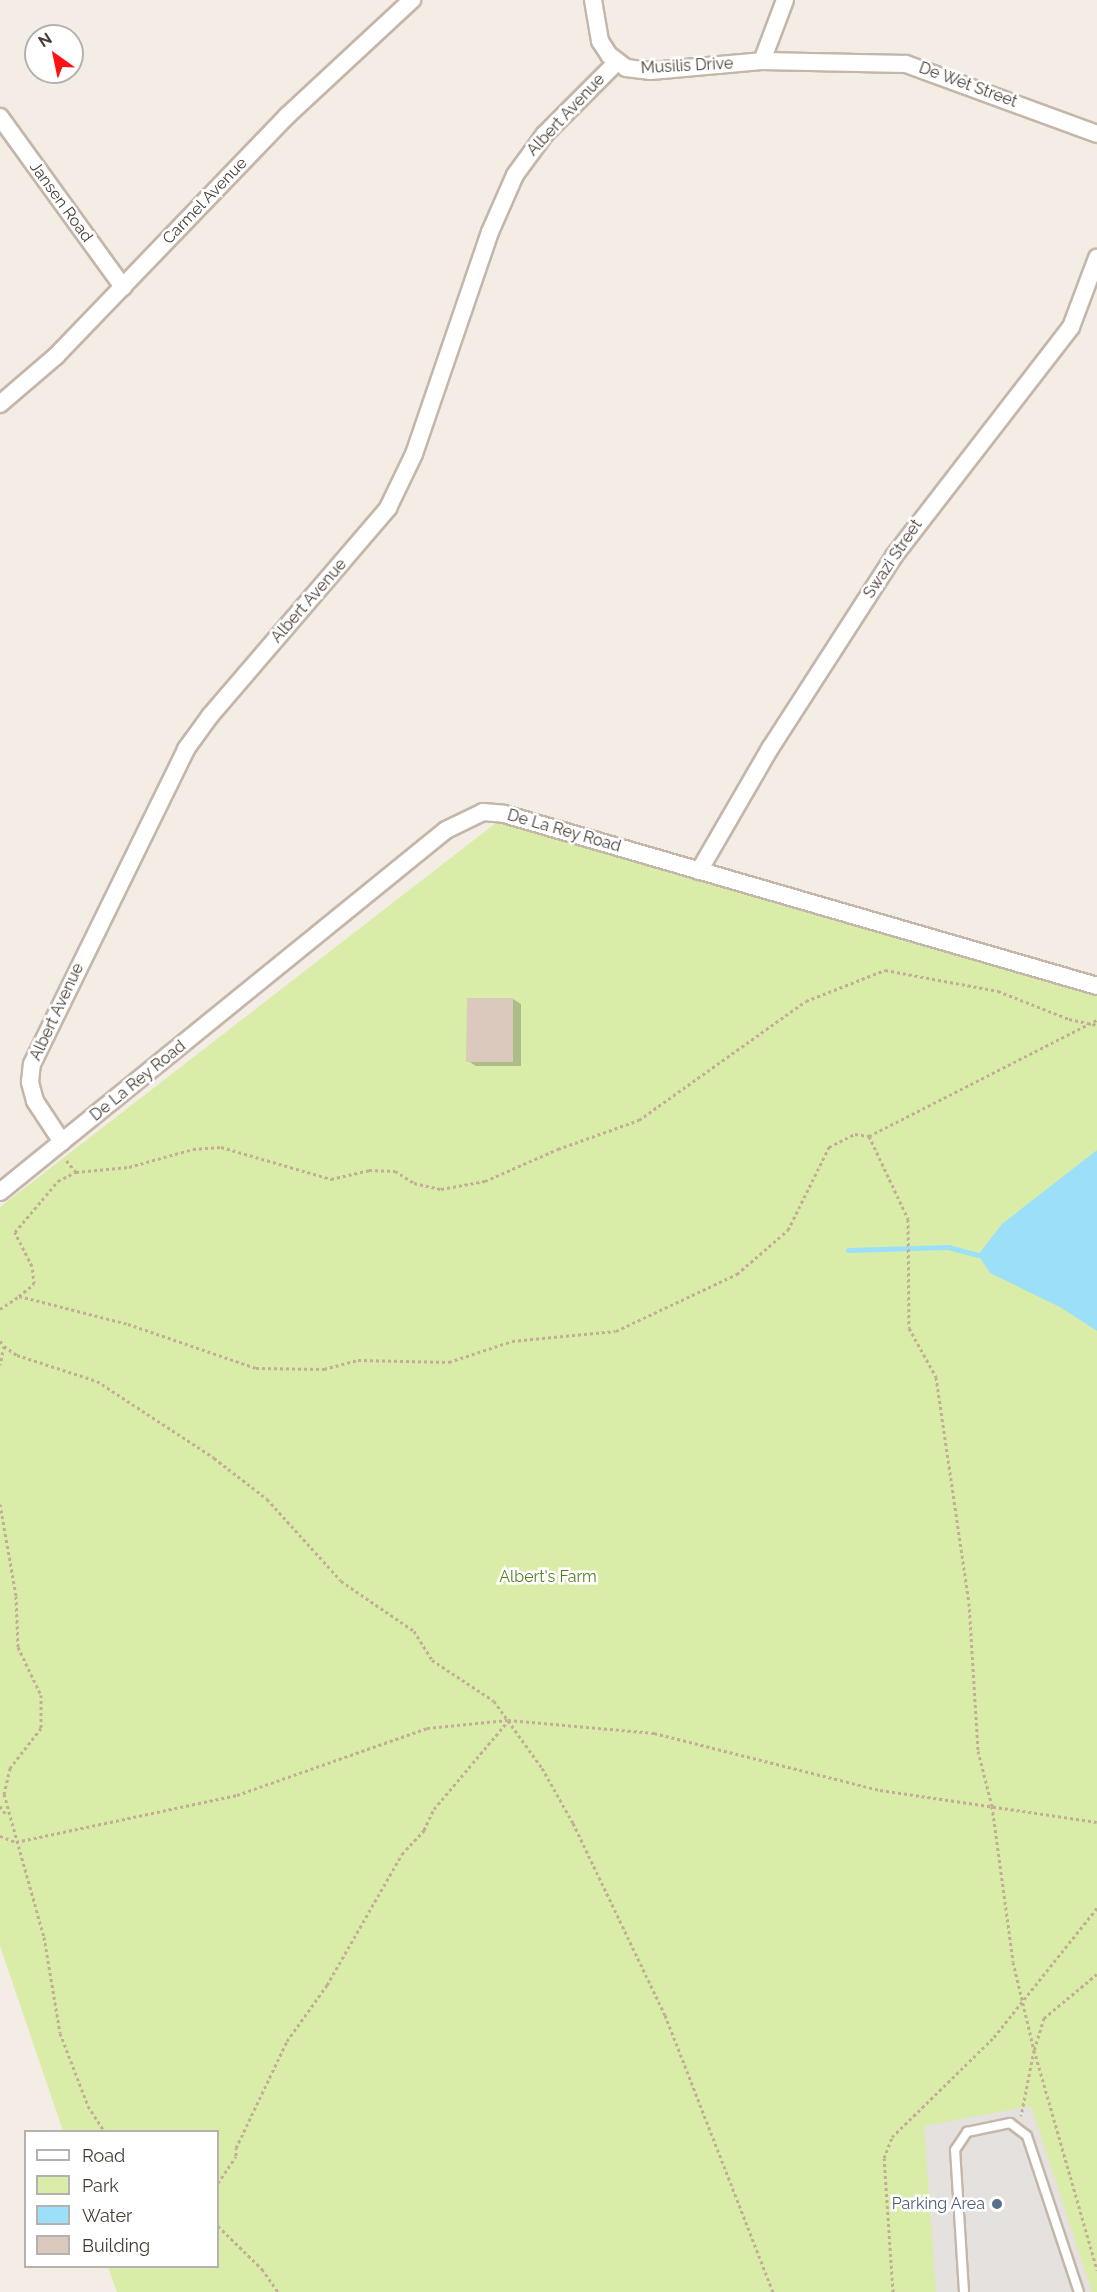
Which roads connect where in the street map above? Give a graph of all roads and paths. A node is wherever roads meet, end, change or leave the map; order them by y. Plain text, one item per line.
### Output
1 (412, 0) edge
2 (593, 0) edge
3 (785, 0) edge
4 (762, 61) junction
5 (616, 63) junction
6 (0, 117) edge
7 (1097, 134) edge
8 (1097, 258) edge
9 (123, 287) junction
10 (0, 404) edge
11 (699, 871) junction
12 (1097, 986) edge
13 (1097, 1022) edge
14 (1088, 1024) junction
15 (869, 1136) junction
16 (62, 1142) junction
17 (76, 1172) junction
18 (0, 1192) edge
19 (19, 1296) junction
20 (0, 1309) edge
21 (0, 1341) edge
22 (4, 1346) junction
23 (0, 1365) edge
24 (0, 1504) edge
25 (508, 1720) junction
26 (0, 1806) edge
27 (992, 1806) junction
28 (8, 1817) junction
29 (1097, 1822) edge
30 (0, 1836) edge
31 (16, 1842) junction
32 (1097, 1908) edge
33 (1097, 1974) edge
34 (1023, 2001) junction
35 (1034, 2050) junction
36 (1019, 2127) junction
37 (104, 2130) edge
38 (219, 2182) edge
39 (219, 2227) edge
40 (1097, 2270) edge
41 (278, 2292) edge
42 (773, 2292) edge
43 (893, 2292) edge
44 (964, 2292) edge
45 (1079, 2292) edge

1 - 9 street, Carmel Avenue
2 - 5 street, Musilis Drive
3 - 4 street
4 - 5 street, Musilis Drive
4 - 7 street, De Wet Street
5 - 16 street, Albert Avenue
6 - 9 street, Jansen Road
8 - 11 street, Swazi Street
9 - 10 street, Carmel Avenue
11 - 12 street, De La Rey Road
11 - 16 street, De La Rey Road
13 - 14 path
14 - 15 path
14 - 17 path
15 - 19 path
15 - 27 path
16 - 17 path
16 - 18 street, De La Rey Road
17 - 19 path
19 - 20 path
21 - 22 path
22 - 23 path
22 - 25 path
24 - 28 path
25 - 27 path
25 - 31 path
25 - 38 path
25 - 42 path
26 - 28 path
27 - 29 path
27 - 34 path
28 - 31 path
30 - 31 path
31 - 37 path
32 - 34 path
33 - 35 path
34 - 35 path
34 - 43 path
35 - 36 path
35 - 40 path
36 - 44 lane
36 - 45 lane
39 - 41 path

